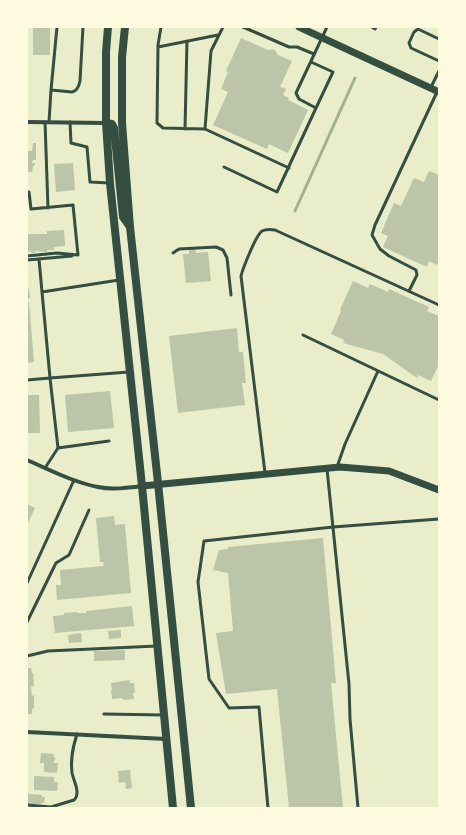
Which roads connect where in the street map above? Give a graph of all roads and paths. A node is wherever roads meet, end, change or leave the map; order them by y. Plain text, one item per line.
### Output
1 (57, 27) edge
2 (82, 27) edge
3 (108, 27) edge
4 (125, 27) edge
5 (162, 27) edge
6 (223, 27) edge
7 (243, 27) edge
8 (299, 27) edge
9 (327, 27) edge
10 (372, 27) edge
11 (376, 27) edge
12 (218, 35) junction
13 (322, 38) junction
14 (439, 39) edge
15 (187, 41) junction
16 (158, 47) junction
17 (314, 54) junction
18 (439, 61) edge
19 (310, 62) junction
20 (439, 71) edge
21 (51, 90) junction
22 (436, 91) edge
23 (316, 108) junction
24 (27, 122) edge
25 (47, 122) junction
26 (70, 122) junction
27 (106, 123) junction
28 (185, 129) junction
29 (205, 129) junction
30 (224, 167) dead end
31 (289, 168) junction
32 (110, 183) junction
33 (27, 192) edge
34 (48, 208) junction
35 (130, 227) junction
36 (173, 253) dead end
37 (78, 255) junction
38 (27, 256) edge
39 (39, 259) junction
40 (27, 260) edge
41 (119, 280) junction
42 (409, 291) junction
43 (42, 292) junction
44 (231, 295) dead end
45 (439, 305) edge
46 (303, 335) dead end
47 (378, 371) junction
48 (129, 372) junction
49 (50, 378) junction
50 (27, 380) edge
51 (439, 400) edge
52 (109, 441) dead end
53 (58, 448) junction
54 (27, 460) edge
55 (337, 467) junction
56 (45, 468) junction
57 (327, 468) junction
58 (265, 473) junction
59 (74, 480) junction
60 (158, 483) junction
61 (142, 486) junction
62 (439, 490) edge
63 (89, 510) dead end
64 (439, 519) edge
65 (333, 527) junction
66 (27, 583) edge
67 (27, 622) edge
68 (157, 646) junction
69 (27, 656) edge
70 (104, 714) dead end
71 (164, 714) junction
72 (27, 732) edge
73 (77, 734) junction
74 (166, 739) junction
75 (27, 805) edge
76 (173, 808) edge
77 (191, 808) edge
78 (268, 808) edge
79 (358, 808) edge

1 - 21 lane
2 - 21 lane
3 - 27 main road
4 - 35 main road
5 - 16 lane
6 - 12 lane
7 - 17 lane
8 - 13 street
9 - 13 lane
10 - 11 lane
12 - 15 lane
12 - 29 lane
13 - 17 lane
13 - 22 street
14 - 18 lane
15 - 16 lane
15 - 28 lane
16 - 28 lane
17 - 19 lane
19 - 23 lane
19 - 23 lane
20 - 22 lane
21 - 25 lane
22 - 42 lane
23 - 31 lane
24 - 25 street
25 - 26 street
25 - 34 lane
26 - 27 street
26 - 32 lane
27 - 32 main road
27 - 35 main road
28 - 29 lane
29 - 31 lane
30 - 31 lane
32 - 41 main road
33 - 34 lane
34 - 37 lane
35 - 60 main road
36 - 44 lane
37 - 38 lane
37 - 39 lane
39 - 40 lane
39 - 43 lane
41 - 43 lane
41 - 48 main road
42 - 45 lane
42 - 58 lane
43 - 49 lane
46 - 47 lane
47 - 51 lane
47 - 55 lane
48 - 49 lane
48 - 61 main road
49 - 50 lane
49 - 53 lane
52 - 53 lane
53 - 56 lane
54 - 56 street
55 - 57 street
55 - 62 street
56 - 59 street
57 - 58 street
57 - 65 lane
58 - 60 street
59 - 61 street
59 - 66 lane
60 - 61 street
60 - 77 main road
61 - 68 main road
63 - 67 lane
64 - 65 lane
65 - 78 lane
65 - 79 lane
68 - 69 lane
68 - 71 main road
70 - 71 lane
71 - 74 main road
72 - 73 street
73 - 74 street
73 - 75 lane
74 - 76 main road

